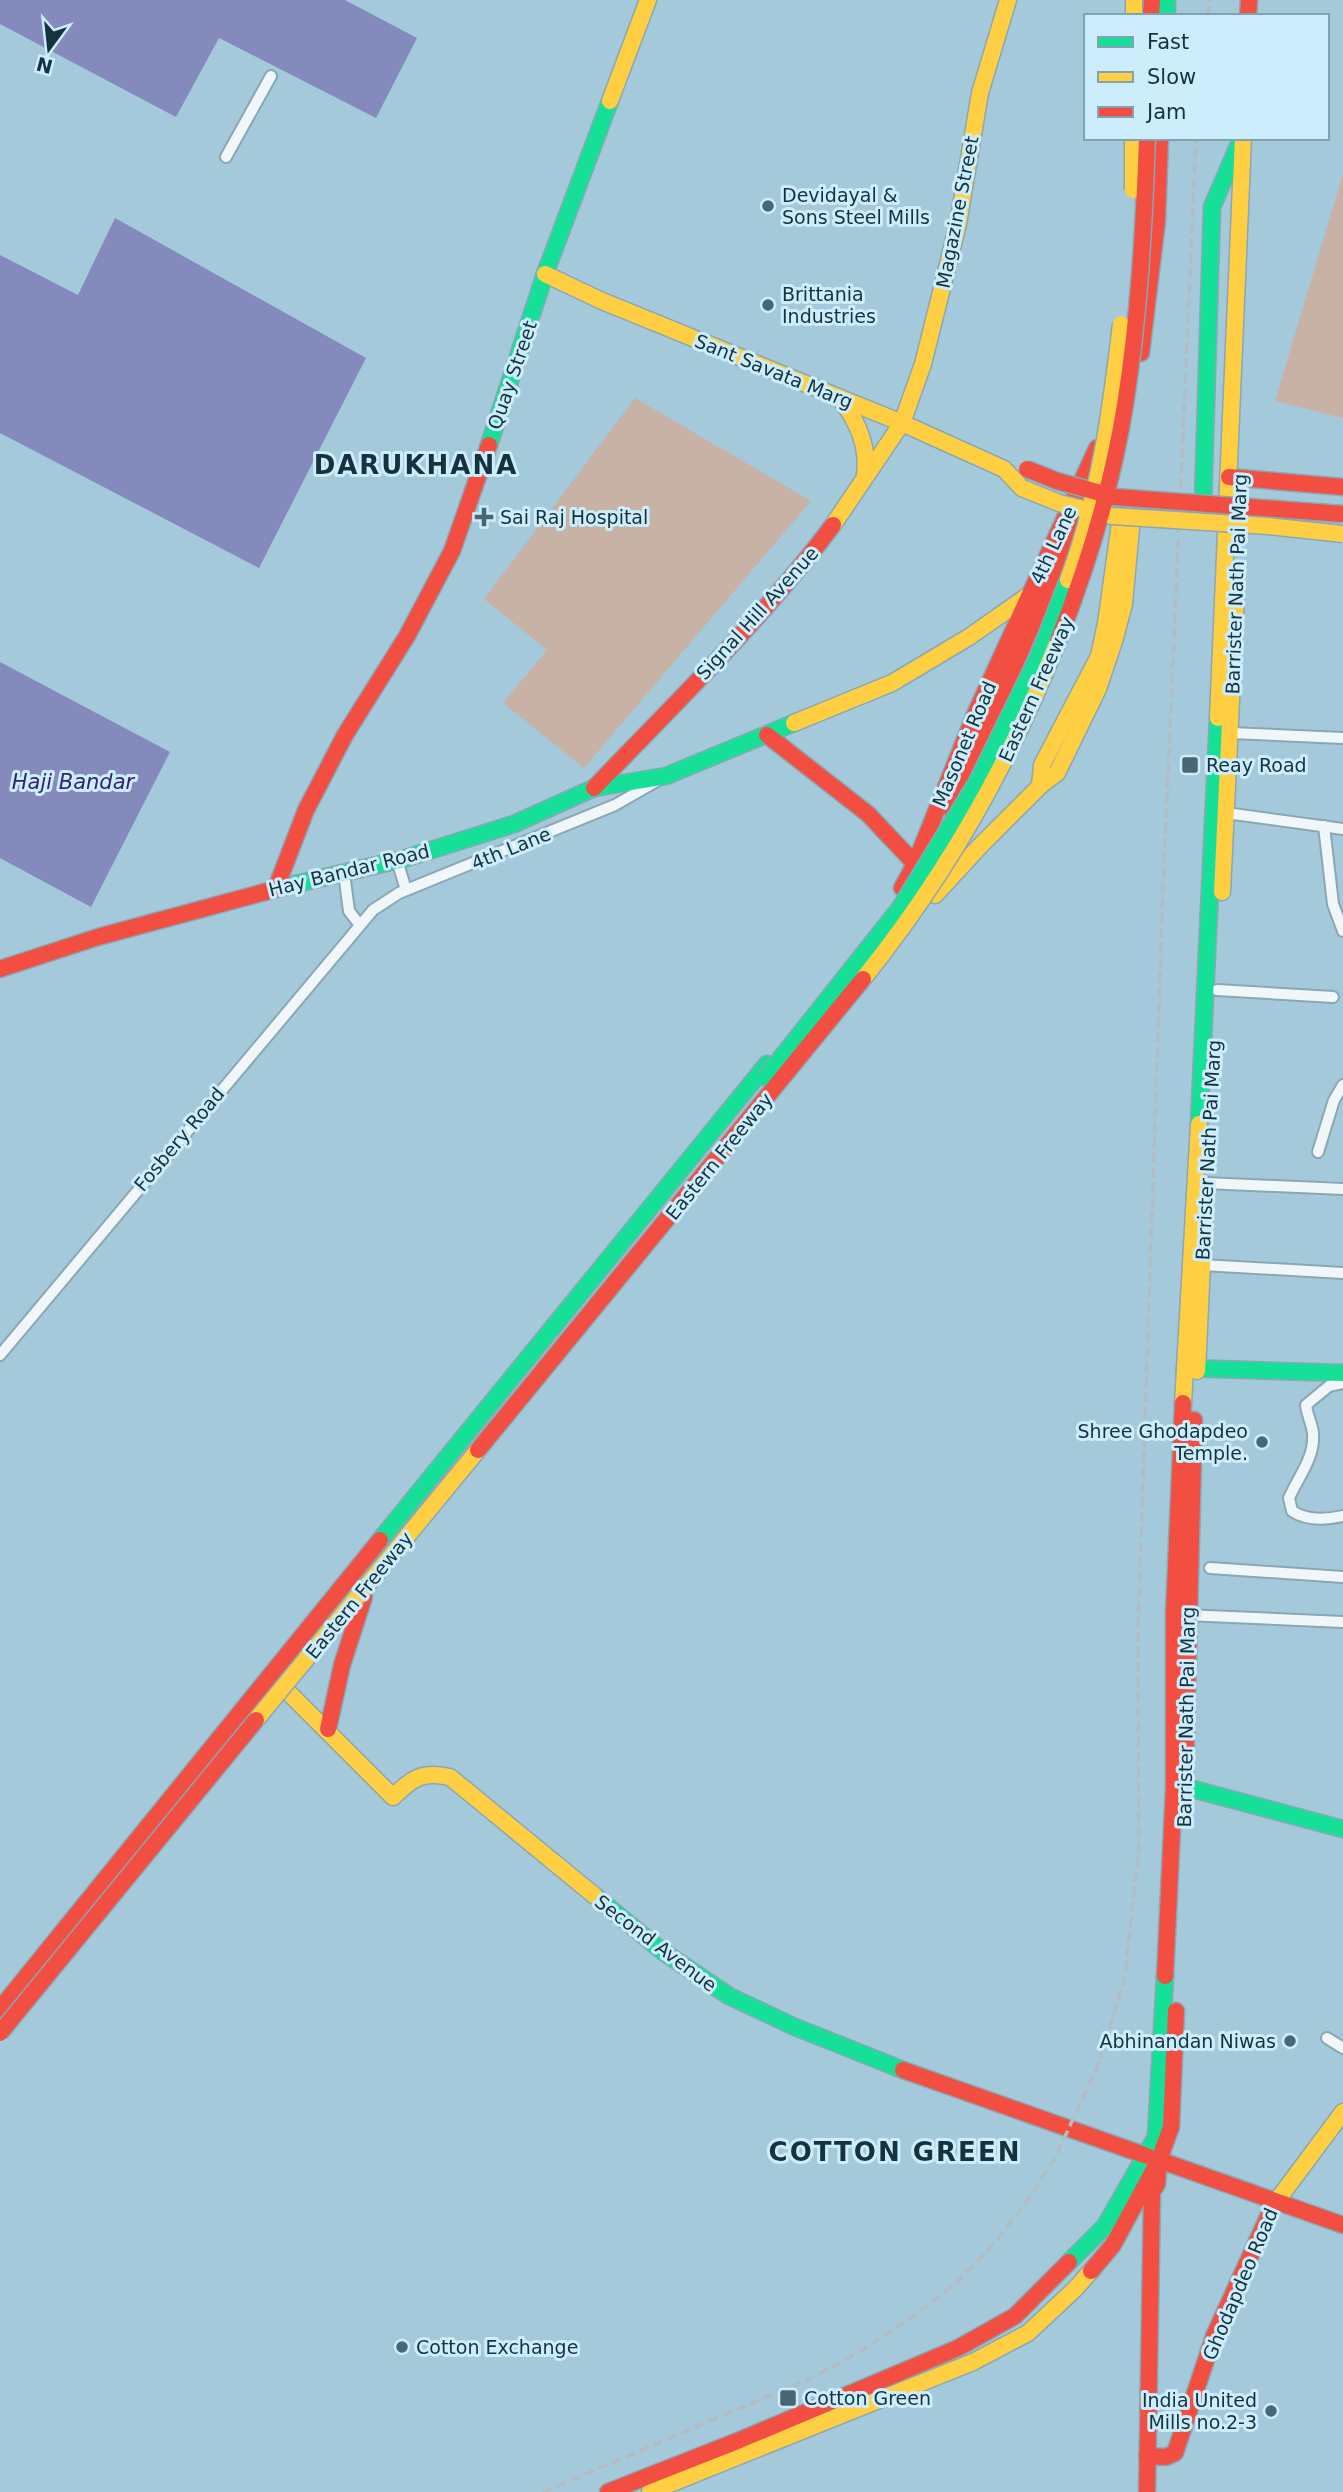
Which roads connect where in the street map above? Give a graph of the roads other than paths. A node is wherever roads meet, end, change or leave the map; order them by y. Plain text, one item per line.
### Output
1 (648, 0) edge
2 (1008, 0) edge
3 (271, 76) dead end
4 (1135, 140) edge
5 (1135, 140) edge
6 (1147, 140) edge
7 (1153, 140) edge
8 (1160, 140) edge
9 (1241, 140) edge
10 (1242, 140) edge
11 (1255, 140) edge
12 (226, 157) dead end
13 (1248, 170) junction
14 (545, 274) junction
15 (839, 398) junction
16 (1125, 412) junction
17 (902, 423) junction
18 (1004, 469) junction
19 (1234, 477) junction
20 (863, 481) junction
21 (1343, 487) edge
22 (1203, 502) junction
23 (1343, 514) edge
24 (1126, 517) junction
25 (1343, 534) edge
26 (1046, 589) junction
27 (1029, 595) junction
28 (1231, 733) junction
29 (767, 735) junction
30 (1343, 738) edge
31 (666, 776) junction
32 (594, 788) junction
33 (1226, 813) junction
34 (1324, 826) junction
35 (1343, 828) edge
36 (397, 860) junction
37 (915, 864) junction
38 (344, 873) junction
39 (276, 888) junction
40 (939, 888) junction
41 (406, 890) junction
42 (359, 924) junction
43 (1343, 931) edge
44 (0, 969) edge
45 (1217, 990) junction
46 (1333, 997) dead end
47 (1343, 1085) edge
48 (1318, 1152) dead end
49 (1205, 1183) junction
50 (1343, 1189) edge
51 (1198, 1212) junction
52 (1202, 1265) junction
53 (1343, 1273) edge
54 (0, 1354) edge
55 (1191, 1368) junction
56 (1343, 1373) edge
57 (1343, 1382) edge
58 (1343, 1517) edge
59 (1210, 1568) dead end
60 (1343, 1577) edge
61 (347, 1581) junction
62 (364, 1597) junction
63 (1181, 1615) junction
64 (1343, 1622) edge
65 (288, 1692) junction
66 (327, 1729) junction
67 (1179, 1785) junction
68 (1343, 1829) edge
69 (0, 2012) edge
70 (0, 2033) edge
71 (1327, 2038) dead end
72 (0, 2041) edge
73 (1343, 2048) edge
74 (1343, 2112) edge
75 (1153, 2158) junction
76 (1276, 2201) junction
77 (1343, 2225) edge
78 (1151, 2456) junction
79 (608, 2492) edge
80 (650, 2492) edge
81 (1147, 2492) edge
82 (1155, 2492) edge

1 - 14 main road, Quay Street
2 - 17 main road, Magazine Street
3 - 12 street
4 - 27 main road, 4th Lane
5 - 69 main road, Eastern Freeway, bridge
6 - 16 main road, Eastern Freeway, bridge
7 - 26 main road
8 - 16 main road
9 - 22 main road
10 - 13 main road, Barrister Nath Pai Marg
11 - 13 main road, Barrister Nath Pai Marg
13 - 19 main road, Barrister Nath Pai Marg
14 - 15 main road, Sant Savata Marg
14 - 39 main road, Quay Street
15 - 17 main road, Sant Savata Marg
15 - 20 main road
16 - 70 main road, Eastern Freeway, bridge
17 - 18 main road, Sant Savata Marg
17 - 20 main road, Signal Hill Avenue
18 - 22 main road, Sant Savata Marg, bridge
18 - 24 main road, Sant Savata Marg, bridge
19 - 21 main road
19 - 28 main road, Barrister Nath Pai Marg
19 - 51 main road, Barrister Nath Pai Marg
20 - 32 main road, Signal Hill Avenue
22 - 23 main road, Sant Savata Marg, bridge
24 - 25 main road, Sant Savata Marg, bridge
24 - 40 main road
26 - 27 main road
26 - 40 main road
27 - 29 main road, 4th Lane
27 - 37 main road, Masonet Road
28 - 30 street
28 - 33 main road, Barrister Nath Pai Marg
29 - 31 main road, 4th Lane
29 - 37 main road
31 - 32 main road, 4th Lane
31 - 41 street, 4th Lane
32 - 36 main road, Hay Bandar Road
33 - 34 street
33 - 45 main road, Barrister Nath Pai Marg
34 - 35 street
34 - 43 street
36 - 38 main road, Hay Bandar Road
36 - 41 street
37 - 40 main road
37 - 61 main road, Masonet Road
38 - 39 main road, Hay Bandar Road
38 - 42 street
39 - 44 main road, Hay Bandar Road
40 - 62 main road
41 - 42 street, 4th Lane
42 - 54 street, Fosbery Road
45 - 46 street
45 - 49 main road, Barrister Nath Pai Marg
47 - 48 street
49 - 50 street
49 - 51 main road, Barrister Nath Pai Marg
51 - 52 main road, Barrister Nath Pai Marg
51 - 55 main road, Barrister Nath Pai Marg
52 - 53 street
52 - 55 main road, Barrister Nath Pai Marg
55 - 56 main road
55 - 63 main road, Barrister Nath Pai Marg
57 - 58 street
59 - 60 street
61 - 62 main road
61 - 69 main road, Masonet Road
62 - 65 main road
62 - 66 main road
63 - 64 street
63 - 67 main road, Barrister Nath Pai Marg
65 - 66 main road, Second Avenue
65 - 72 main road
66 - 75 main road, Second Avenue
67 - 68 main road
67 - 75 main road, Barrister Nath Pai Marg
71 - 73 street
74 - 76 main road, Ghodapdeo Road
75 - 76 main road
75 - 78 main road
75 - 79 main road
75 - 80 main road
76 - 77 main road
76 - 78 main road, Ghodapdeo Road
78 - 81 main road
78 - 82 main road

